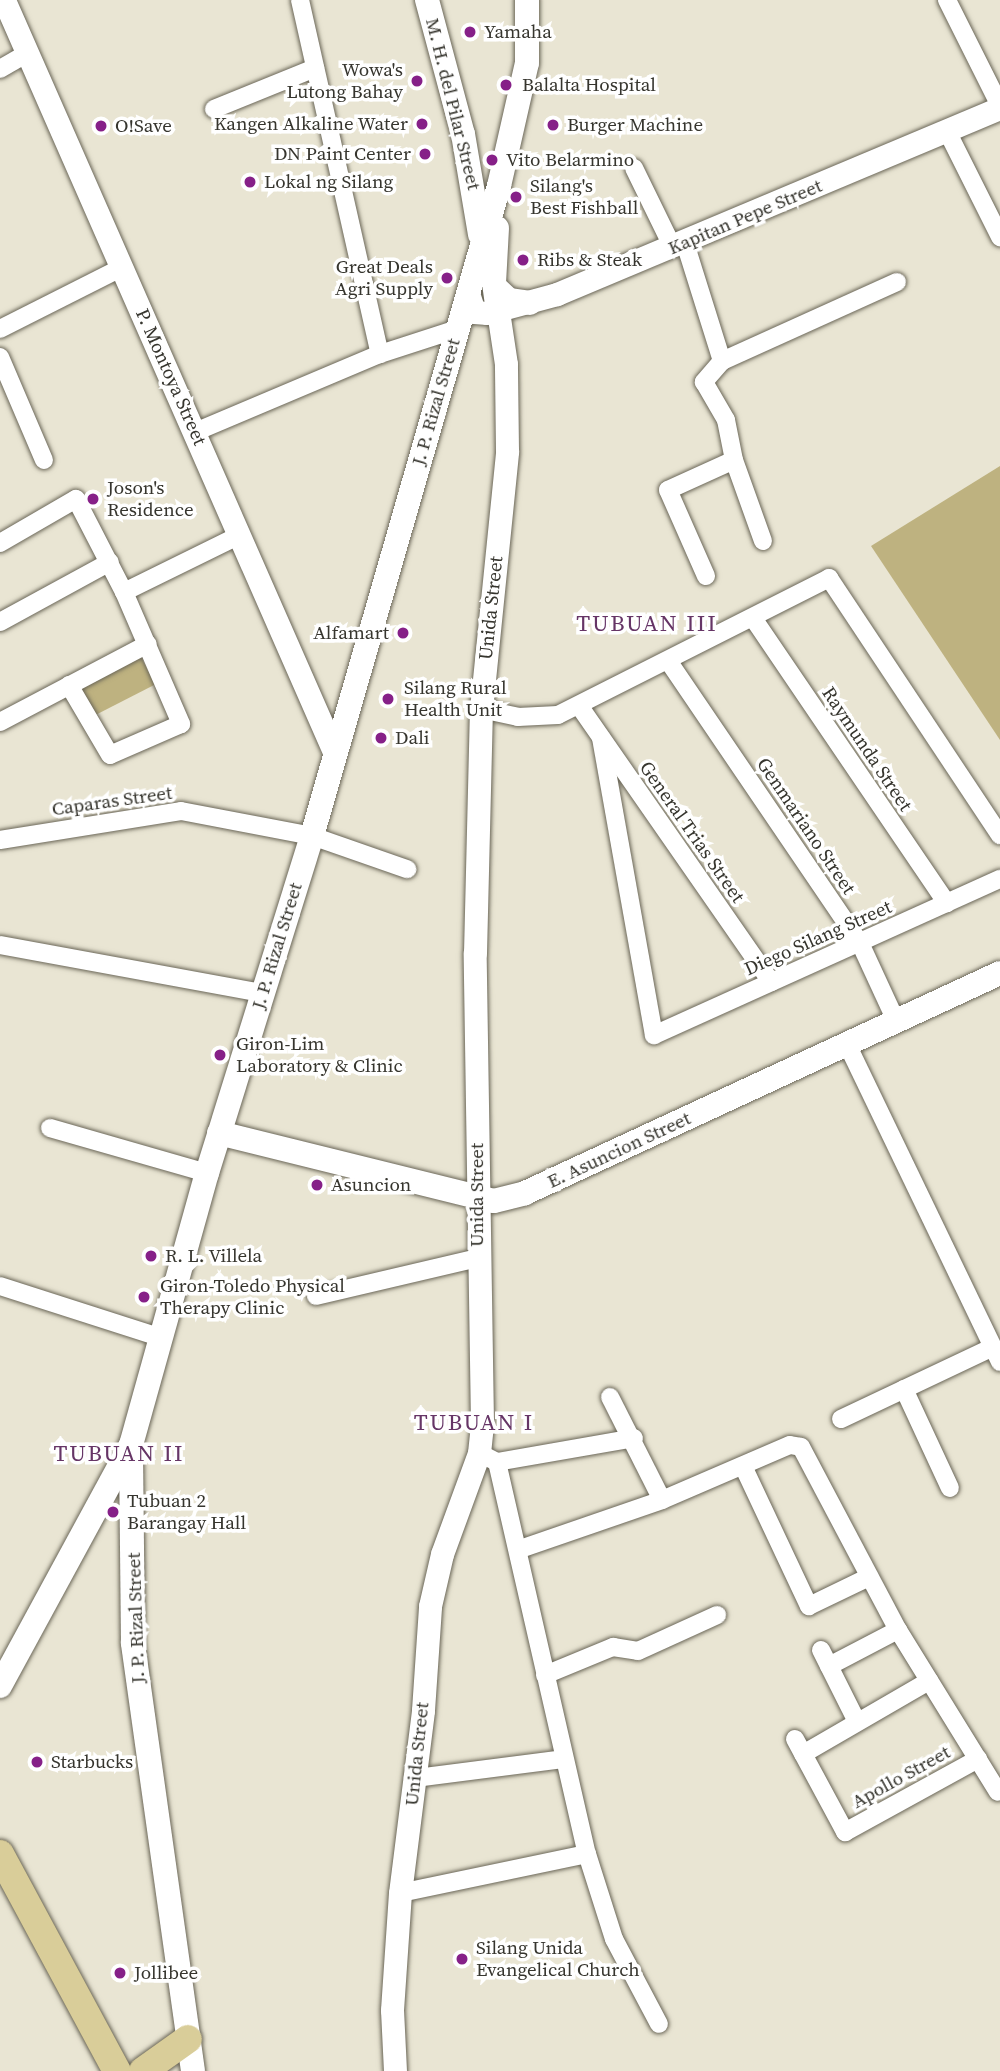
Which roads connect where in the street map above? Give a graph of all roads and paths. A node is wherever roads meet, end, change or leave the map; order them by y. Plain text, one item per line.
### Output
1 (4, 0) edge
2 (300, 0) edge
3 (428, 0) edge
4 (527, 0) edge
5 (947, 0) edge
6 (28, 53) junction
7 (315, 68) junction
8 (0, 69) edge
9 (1000, 107) edge
10 (214, 109) dead end
11 (947, 131) junction
12 (634, 168) dead end
13 (499, 186) junction
14 (1000, 237) edge
15 (679, 245) junction
16 (481, 251) junction
17 (123, 267) junction
18 (897, 282) dead end
19 (468, 293) junction
20 (530, 303) joint
21 (493, 304) junction
22 (0, 329) edge
23 (457, 329) junction
24 (380, 354) junction
25 (0, 358) edge
26 (722, 361) junction
27 (195, 432) junction
28 (44, 460) dead end
29 (734, 460) junction
30 (240, 535) junction
31 (763, 541) dead end
32 (0, 543) edge
33 (110, 562) junction
34 (706, 576) dead end
35 (124, 592) junction
36 (753, 618) junction
37 (0, 622) edge
38 (148, 644) junction
39 (669, 662) junction
40 (69, 685) junction
41 (580, 707) junction
42 (481, 709) junction
43 (0, 722) edge
44 (601, 738) junction
45 (335, 754) junction
46 (1000, 835) edge
47 (312, 836) junction
48 (0, 840) edge
49 (407, 869) dead end
50 (1000, 879) edge
51 (947, 903) junction
52 (860, 943) junction
53 (0, 945) edge
54 (1000, 973) edge
55 (771, 982) junction
56 (262, 993) junction
57 (896, 1021) junction
58 (847, 1044) junction
59 (50, 1128) dead end
60 (219, 1132) junction
61 (206, 1173) junction
62 (477, 1199) junction
63 (478, 1258) junction
64 (0, 1286) edge
65 (316, 1296) dead end
66 (159, 1337) junction
67 (997, 1354) edge
68 (904, 1389) junction
69 (610, 1396) dead end
70 (841, 1419) dead end
71 (634, 1438) junction
72 (131, 1445) junction
73 (488, 1458) junction
74 (743, 1466) junction
75 (950, 1488) dead end
76 (662, 1500) junction
77 (520, 1549) junction
78 (869, 1577) junction
79 (717, 1615) dead end
80 (898, 1630) junction
81 (545, 1675) junction
82 (929, 1681) junction
83 (0, 1686) edge
84 (857, 1722) junction
85 (564, 1759) junction
86 (978, 1759) junction
87 (416, 1778) junction
88 (998, 1792) dead end
89 (0, 1854) edge
90 (587, 1854) junction
91 (400, 1894) junction
92 (659, 2024) dead end
93 (188, 2039) junction
94 (117, 2071) edge
95 (143, 2071) edge
96 (193, 2071) edge
97 (396, 2071) edge

1 - 6 street, P. Montoya Street
2 - 7 street
3 - 16 main road, M. H. del Pilar Street
4 - 13 main road, J. P. Rizal Street
5 - 9 street
6 - 8 street
6 - 17 street, P. Montoya Street
7 - 10 street
7 - 24 street
9 - 11 street, Kapitan Pepe Street
11 - 14 street
11 - 15 street, Kapitan Pepe Street
12 - 15 street
13 - 16 main road, J. P. Rizal Street
13 - 21 main road
15 - 20 street, Kapitan Pepe Street
15 - 26 street
16 - 19 main road, J. P. Rizal Street
17 - 22 street
17 - 27 street, P. Montoya Street
18 - 26 street
19 - 21 street
19 - 23 main road, J. P. Rizal Street
20 - 21 main road
21 - 23 street
21 - 42 street, Unida Street
23 - 24 street
23 - 45 main road, J. P. Rizal Street
24 - 27 street
25 - 28 street
26 - 29 street
27 - 30 street, P. Montoya Street
29 - 31 street
29 - 34 street
30 - 35 street
30 - 45 street, P. Montoya Street
32 - 33 street
33 - 35 street
33 - 37 street
35 - 38 street
36 - 39 street
36 - 46 street
36 - 51 street, Raymunda Street
38 - 40 street
38 - 40 street
39 - 41 street
39 - 52 street, Genmariano Street
40 - 43 street
41 - 42 street
41 - 44 street, General Trias Street
42 - 62 street, Unida Street
44 - 55 street, General Trias Street
44 - 55 street, Diego Silang Street
45 - 47 main road, J. P. Rizal Street
47 - 48 street, Caparas Street
47 - 49 street, Caparas Street
47 - 56 main road, J. P. Rizal Street
50 - 51 street, Diego Silang Street
51 - 52 street, Diego Silang Street
52 - 55 street, Diego Silang Street
52 - 57 street, Genmariano Street
53 - 56 street
54 - 57 main road, E. Asuncion Street
56 - 60 main road, J. P. Rizal Street
57 - 58 main road, E. Asuncion Street
58 - 62 main road, E. Asuncion Street
58 - 67 street
59 - 61 street
60 - 61 main road, J. P. Rizal Street
60 - 62 main road, E. Asuncion Street
61 - 66 main road, J. P. Rizal Street
62 - 63 street, Unida Street
63 - 65 street
63 - 73 street, Unida Street
64 - 66 street
66 - 72 main road, J. P. Rizal Street
67 - 68 street
68 - 70 street
68 - 75 street
69 - 71 street
71 - 73 street
71 - 76 street
72 - 83 main road
72 - 93 main road, J. P. Rizal Street
73 - 77 street
73 - 87 street, Unida Street
74 - 76 street
74 - 78 street
74 - 78 street
76 - 77 street
77 - 81 street
78 - 80 street
79 - 81 street
80 - 82 street
80 - 84 street
81 - 85 street
82 - 84 street
82 - 86 street
84 - 86 street, Apollo Street
85 - 87 street
85 - 90 street
86 - 88 street
87 - 91 street, Unida Street
89 - 94 main road
90 - 91 street
90 - 92 street
91 - 97 street, Unida Street
93 - 95 main road
93 - 96 main road, J. P. Rizal Street

